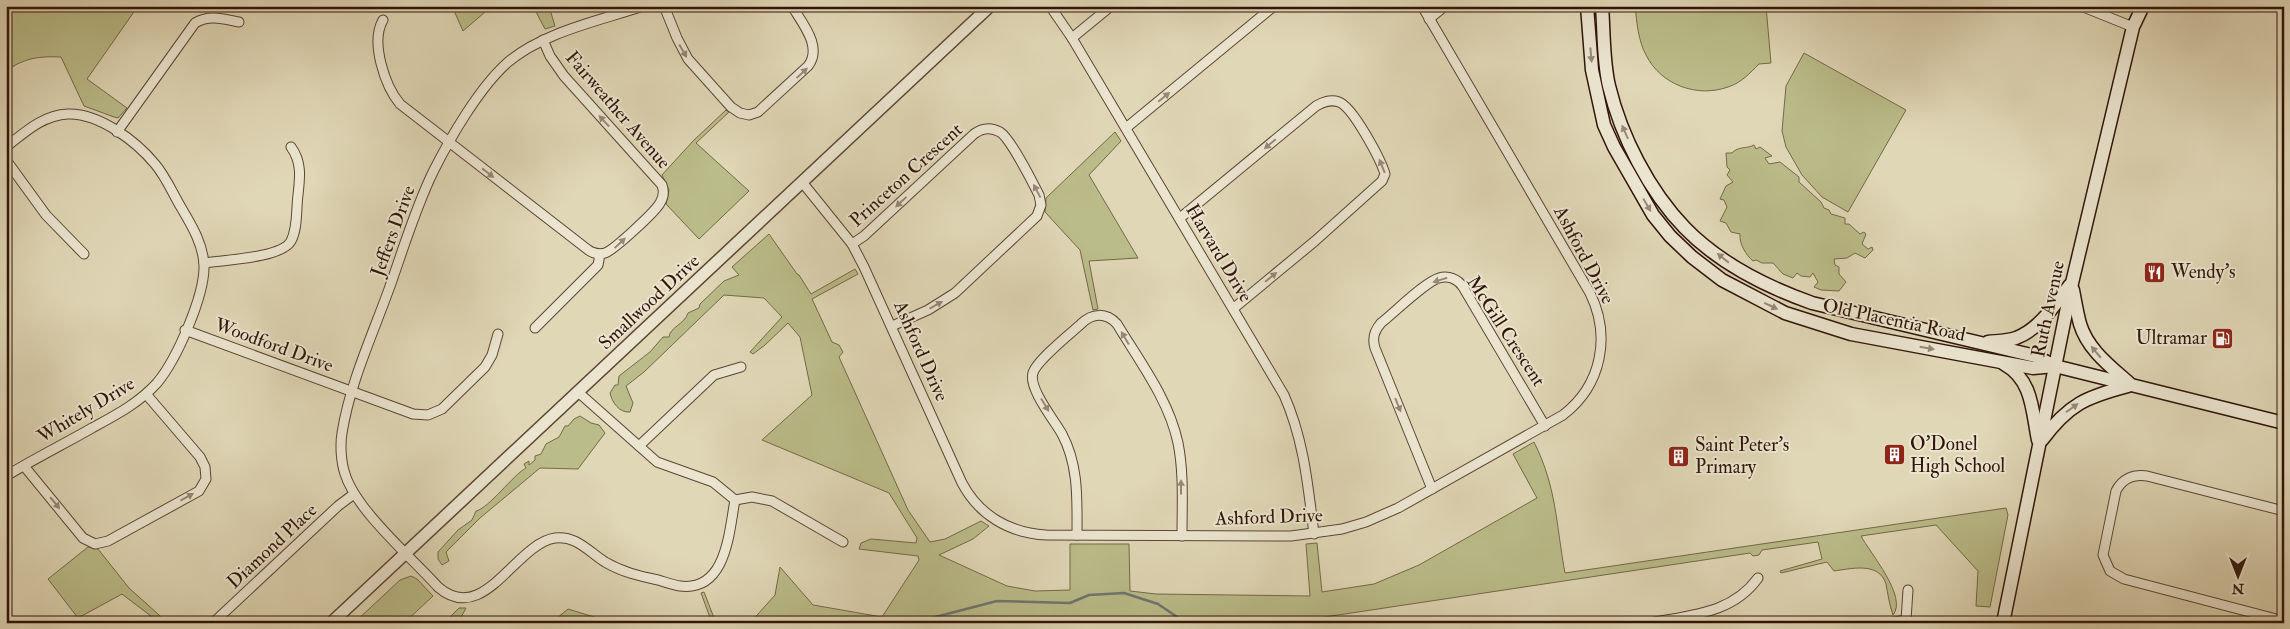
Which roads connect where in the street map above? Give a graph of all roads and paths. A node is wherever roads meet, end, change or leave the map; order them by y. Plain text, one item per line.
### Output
1 (643, 6) edge
2 (664, 6) edge
3 (792, 6) edge
4 (990, 6) edge
5 (1050, 6) edge
6 (1111, 6) edge
7 (1274, 6) edge
8 (1422, 6) edge
9 (1445, 6) edge
10 (1587, 6) edge
11 (1602, 6) edge
12 (2081, 6) edge
13 (2143, 6) edge
14 (1429, 18) junction
15 (383, 20) dead end
16 (239, 22) dead end
17 (2133, 27) junction
18 (1072, 38) junction
19 (543, 40) junction
20 (1126, 128) junction
21 (116, 132) junction
22 (449, 143) junction
23 (6, 147) edge
24 (290, 147) dead end
25 (6, 160) edge
26 (802, 182) junction
27 (1180, 218) junction
28 (852, 244) junction
29 (84, 254) dead end
30 (600, 254) junction
31 (204, 263) junction
32 (2072, 283) junction
33 (1234, 308) junction
34 (892, 326) junction
35 (535, 328) dead end
36 (185, 330) junction
37 (6, 333) edge
38 (498, 334) dead end
39 (1983, 343) junction
40 (6, 349) edge
41 (1993, 359) junction
42 (741, 366) dead end
43 (2055, 366) junction
44 (2131, 386) junction
45 (352, 391) junction
46 (578, 392) junction
47 (146, 394) junction
48 (2284, 424) edge
49 (1545, 426) junction
50 (2039, 444) junction
51 (639, 446) junction
52 (24, 466) junction
53 (6, 476) edge
54 (1432, 489) junction
55 (354, 494) junction
56 (735, 500) junction
57 (2284, 511) edge
58 (1314, 534) junction
59 (1077, 535) junction
60 (1182, 536) junction
61 (843, 542) dead end
62 (407, 552) junction
63 (1758, 578) dead end
64 (1908, 590) dead end
65 (1907, 621) edge
66 (2284, 621) edge
67 (213, 623) edge
68 (331, 623) edge
69 (1650, 623) edge
70 (1889, 623) edge
71 (2003, 623) edge

1 - 19 street, Jeffers Drive
2 -> 3 street
4 - 26 street, Smallwood Drive
5 - 18 street, Harvard Drive
6 - 18 street
20 -> 7 street
8 - 14 street, Ashford Drive
9 - 14 street
10 -> 41 main road, Old Placentia Road
39 -> 11 main road, Old Placentia Road
12 - 17 street
13 - 17 main road, Ruth Avenue
14 - 49 street, Ashford Drive
15 - 22 street
16 - 21 street
17 - 32 main road, Ruth Avenue
18 - 20 street, Harvard Drive
19 - 22 street, Jeffers Drive
30 -> 19 street, Fairweather Avenue
20 - 27 street, Harvard Drive
21 - 23 street, Whitely Drive
21 - 31 street, Whitely Drive
22 -> 30 street
22 - 45 street, Jeffers Drive
24 - 31 street
25 - 29 street
26 - 28 street, Ashford Drive
26 - 46 street, Smallwood Drive
27 - 33 street, Harvard Drive
33 -> 27 street
28 - 34 street, Ashford Drive
34 -> 28 street, Princeton Crescent
30 - 35 street
31 - 36 street, Whitely Drive
32 - 39 main road
32 - 43 main road, Ruth Avenue
44 -> 32 main road
33 - 58 street, Harvard Drive
34 - 59 street, Ashford Drive
36 - 45 street, Woodford Drive
36 - 47 street, Whitely Drive
37 - 40 street
38 - 45 street, Woodford Drive
39 - 43 main road, Old Placentia Road
41 - 43 main road, Old Placentia Road
41 - 50 main road
42 - 51 street
43 - 44 main road, Old Placentia Road
43 - 50 main road, Ruth Avenue
44 - 48 main road, Old Placentia Road
50 -> 44 main road
45 - 55 street, Jeffers Drive
46 - 51 street
46 - 62 street, Smallwood Drive
47 - 52 street, Whitely Drive
52 -> 47 street
49 - 54 street, Ashford Drive
49 -> 54 street, McGill Crescent
50 - 71 main road, Ruth Avenue
51 - 56 street
52 - 53 street, Whitely Drive
54 - 58 street, Ashford Drive
55 - 62 street, Jeffers Drive
55 - 67 street, Diamond Place
56 - 61 street
56 - 62 street, Jeffers Drive
57 - 66 street
58 - 60 street, Ashford Drive
59 - 60 street, Ashford Drive
60 -> 59 street
62 - 68 street, Smallwood Drive
63 - 69 street
64 - 65 street
65 - 70 street

